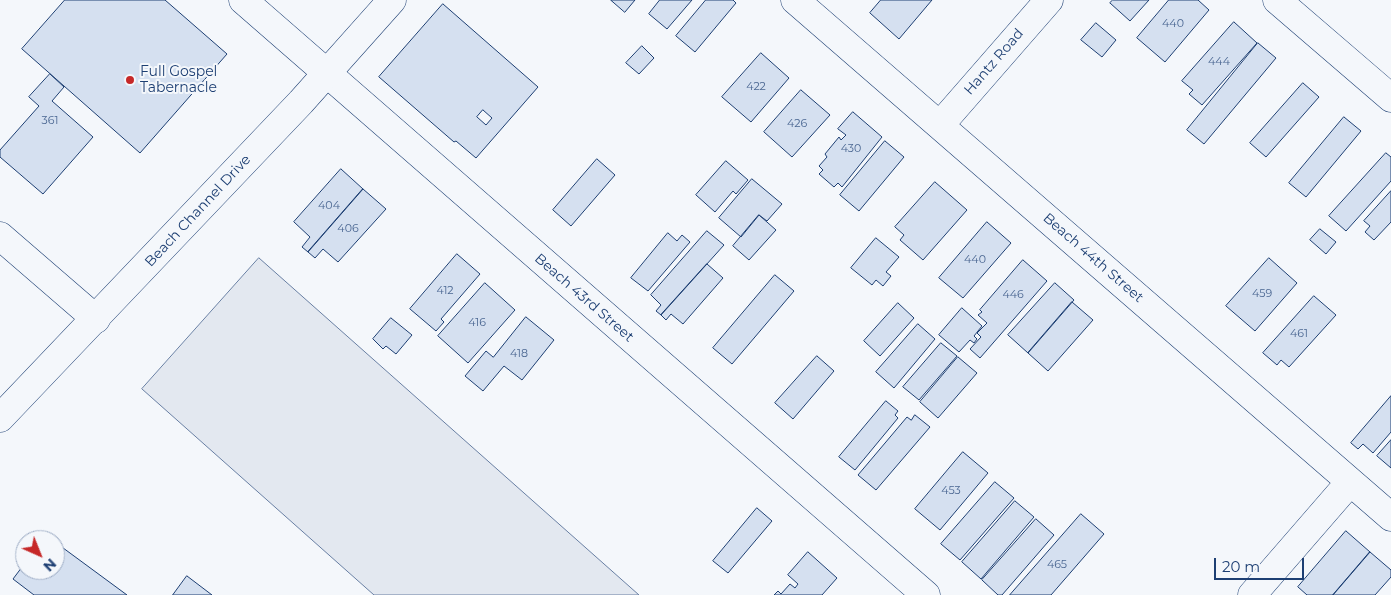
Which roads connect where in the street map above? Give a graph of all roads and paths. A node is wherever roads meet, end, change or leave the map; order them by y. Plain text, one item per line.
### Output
1 (244, 0) edge
2 (392, 0) edge
3 (795, 0) edge
4 (1049, 0) edge
5 (1277, 0) edge
6 (327, 74) junction
7 (1391, 98) edge
8 (940, 125) junction
9 (0, 236) edge
10 (96, 319) junction
11 (0, 418) edge
12 (1350, 482) junction
13 (1391, 517) edge
14 (926, 595) edge
15 (1252, 595) edge

1 - 6 street, Beach 43rd Street
2 - 6 street, Beach Channel Drive
3 - 8 street, Beach 44th Street
4 - 8 street, Hantz Road
5 - 7 street
6 - 10 street, Beach Channel Drive
6 - 14 street, Beach 43rd Street
8 - 12 street, Beach 44th Street
9 - 10 street
10 - 11 street, Beach Channel Drive
12 - 13 street, Beach 44th Street
12 - 15 street

